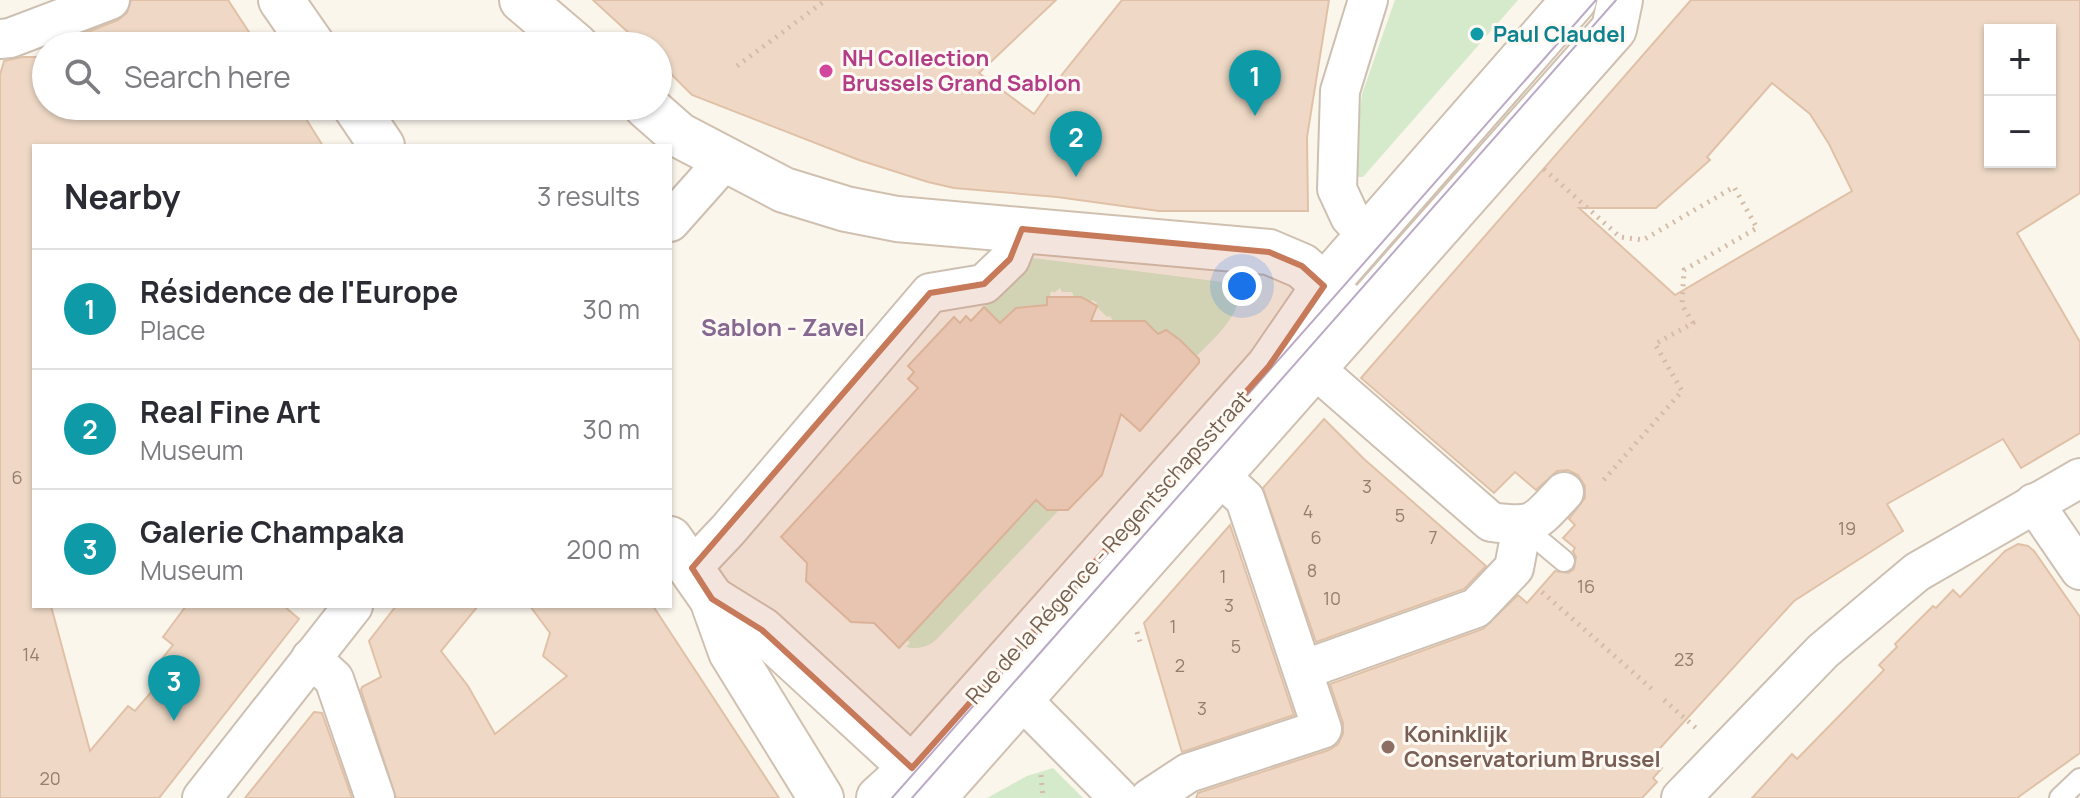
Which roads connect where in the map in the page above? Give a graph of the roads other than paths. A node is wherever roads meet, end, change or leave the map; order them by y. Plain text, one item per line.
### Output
1 (110, 0) edge
2 (522, 0) edge
3 (1368, 0) edge
4 (1574, 0) edge
5 (1620, 0) edge
6 (287, 2) edge
7 (305, 32) edge
8 (560, 32) edge
9 (0, 39) edge
10 (364, 120) edge
11 (662, 120) edge
12 (381, 144) edge
13 (726, 159) junction
14 (672, 220) edge
15 (1022, 229) junction
16 (1368, 235) junction
17 (1324, 286) junction
18 (1358, 316) junction
19 (1313, 367) junction
20 (1219, 475) junction
21 (2080, 478) edge
22 (1578, 493) road end
23 (2034, 503) junction
24 (1522, 526) junction
25 (1564, 561) dead end
26 (691, 569) edge
27 (2080, 570) edge
28 (351, 608) edge
29 (311, 658) junction
30 (1303, 670) junction
31 (1005, 689) junction
32 (935, 778) edge
33 (2080, 779) edge
34 (202, 798) edge
35 (375, 798) edge
36 (821, 798) edge
37 (879, 798) edge
38 (1119, 798) edge
39 (1150, 798) edge
40 (1681, 798) edge
41 (2060, 798) edge

1 - 9 street
2 - 8 street
3 - 16 street
4 - 16 street, Rue de la Régence - Regentschapsstraat
5 - 18 street, Rue de la Régence - Regentschapsstraat
6 - 7 street
10 - 12 street
11 - 13 street
13 - 14 street
13 - 15 street
15 - 17 street
15 - 26 street
16 - 17 street, Rue de la Régence - Regentschapsstraat
17 - 18 street
17 - 31 street, Rue de la Régence - Regentschapsstraat
18 - 19 street, Rue de la Régence - Regentschapsstraat
19 - 20 street, Rue de la Régence - Regentschapsstraat
19 - 24 street
20 - 30 street
20 - 31 street, Rue de la Régence - Regentschapsstraat
21 - 23 street
22 - 24 street
23 - 27 street
23 - 40 street
24 - 25 lane
24 - 30 street
26 - 32 street
26 - 36 street
28 - 29 street
29 - 34 street
29 - 35 street
30 - 39 street
31 - 32 street, Rue de la Régence - Regentschapsstraat
31 - 38 street
32 - 37 street, Rue de la Régence - Regentschapsstraat
33 - 41 lane

